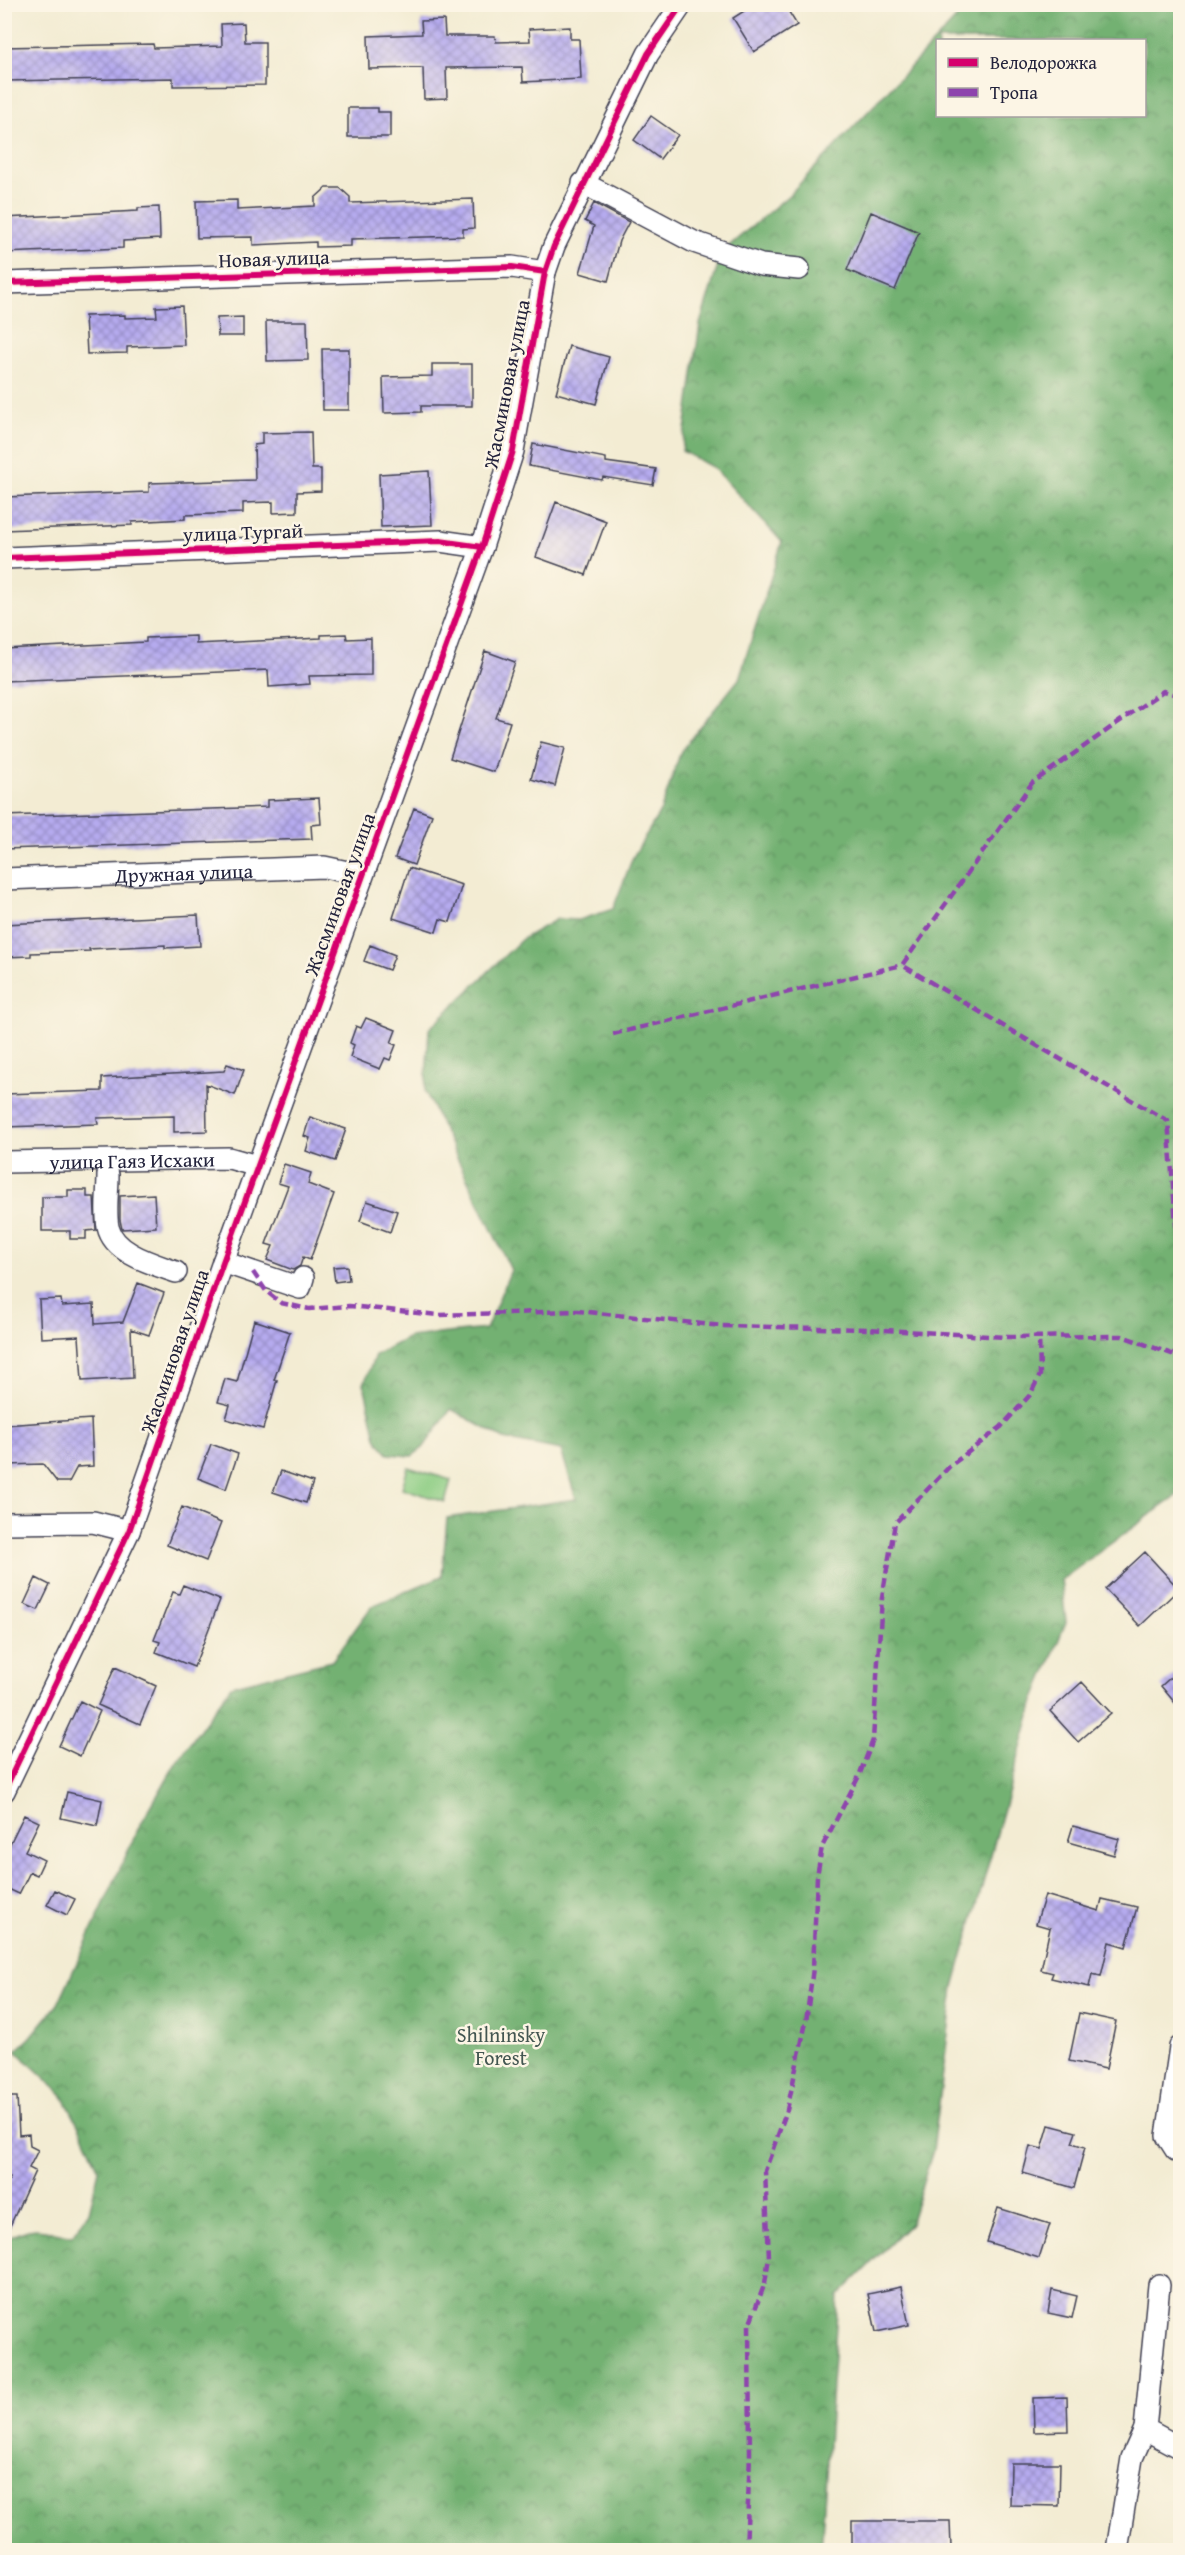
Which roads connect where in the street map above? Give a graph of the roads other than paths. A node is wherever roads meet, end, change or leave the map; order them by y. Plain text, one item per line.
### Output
1 (679, 5) edge
2 (583, 183) junction
3 (799, 269) dead end
4 (545, 272) junction
5 (4, 283) edge
6 (482, 547) junction
7 (4, 558) edge
8 (362, 875) junction
9 (4, 879) edge
10 (4, 1162) edge
11 (257, 1166) junction
12 (108, 1175) dead end
13 (223, 1262) junction
14 (176, 1272) dead end
15 (303, 1278) dead end
16 (4, 1523) edge
17 (129, 1531) junction
18 (4, 1791) edge
19 (1180, 2047) edge
20 (1178, 2150) edge
21 (1159, 2285) dead end
22 (1145, 2429) junction
23 (1180, 2448) edge
24 (1116, 2550) edge

1 - 2 street, Жасминовая улица
2 - 3 street
2 - 4 street, Жасминовая улица
4 - 5 street, Новая улица
4 - 6 street, Жасминовая улица
6 - 7 street, улица Тургай
6 - 8 street, Жасминовая улица
8 - 9 street, Дружная улица
8 - 11 street, Жасминовая улица
10 - 11 street, улица Гаяз Исхаки
11 - 13 street, Жасминовая улица
12 - 14 street
13 - 15 street
13 - 17 street, Жасминовая улица
16 - 17 street
17 - 18 street, Жасминовая улица
19 - 20 street
21 - 22 street
22 - 23 street
22 - 24 street

